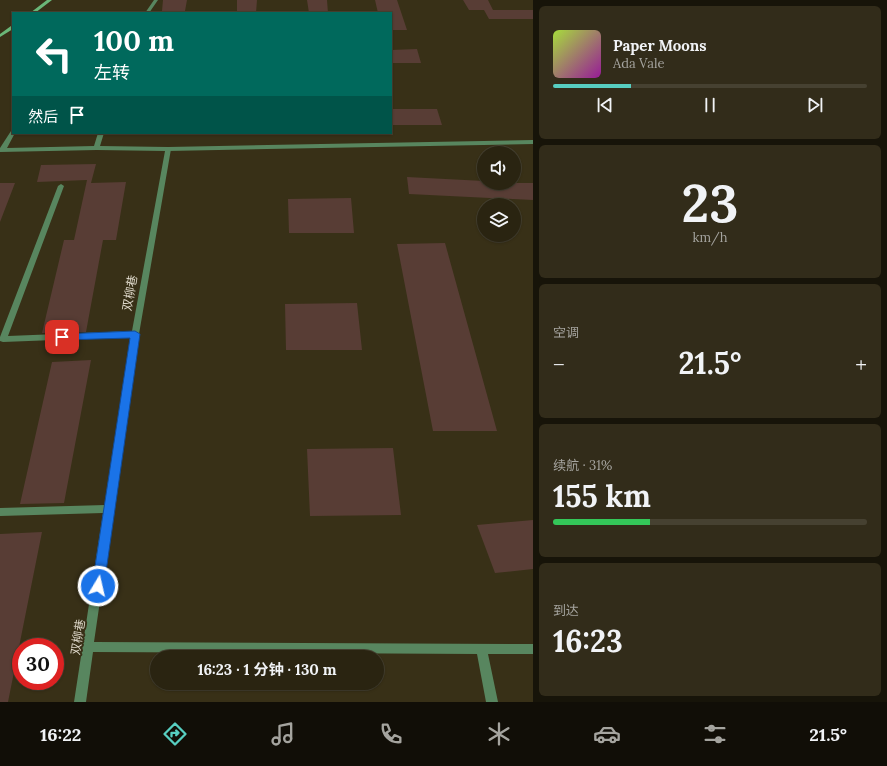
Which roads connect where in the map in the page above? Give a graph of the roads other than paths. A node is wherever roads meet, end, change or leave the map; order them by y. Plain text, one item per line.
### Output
1 (50, 0) edge
2 (156, 0) edge
3 (33, 12) edge
4 (148, 12) edge
5 (12, 28) edge
6 (0, 36) edge
7 (12, 134) edge
8 (101, 134) edge
9 (533, 142) edge
10 (97, 148) junction
11 (168, 149) junction
12 (1, 150) edge
13 (61, 186) dead end
14 (135, 334) junction
15 (1, 339) edge
16 (110, 508) junction
17 (0, 512) edge
18 (88, 647) junction
19 (481, 649) junction
20 (533, 649) edge
21 (80, 702) edge
22 (492, 702) edge

1 - 3 street
2 - 4 street
5 - 6 street
7 - 12 street
8 - 10 street
9 - 11 street
10 - 11 street
10 - 12 street
11 - 14 street, 双柳巷
13 - 15 street
14 - 15 street
14 - 16 street, 双柳巷
16 - 17 street
16 - 18 street, 双柳巷
18 - 19 street
18 - 21 street, 双柳巷
19 - 20 street
19 - 22 street

